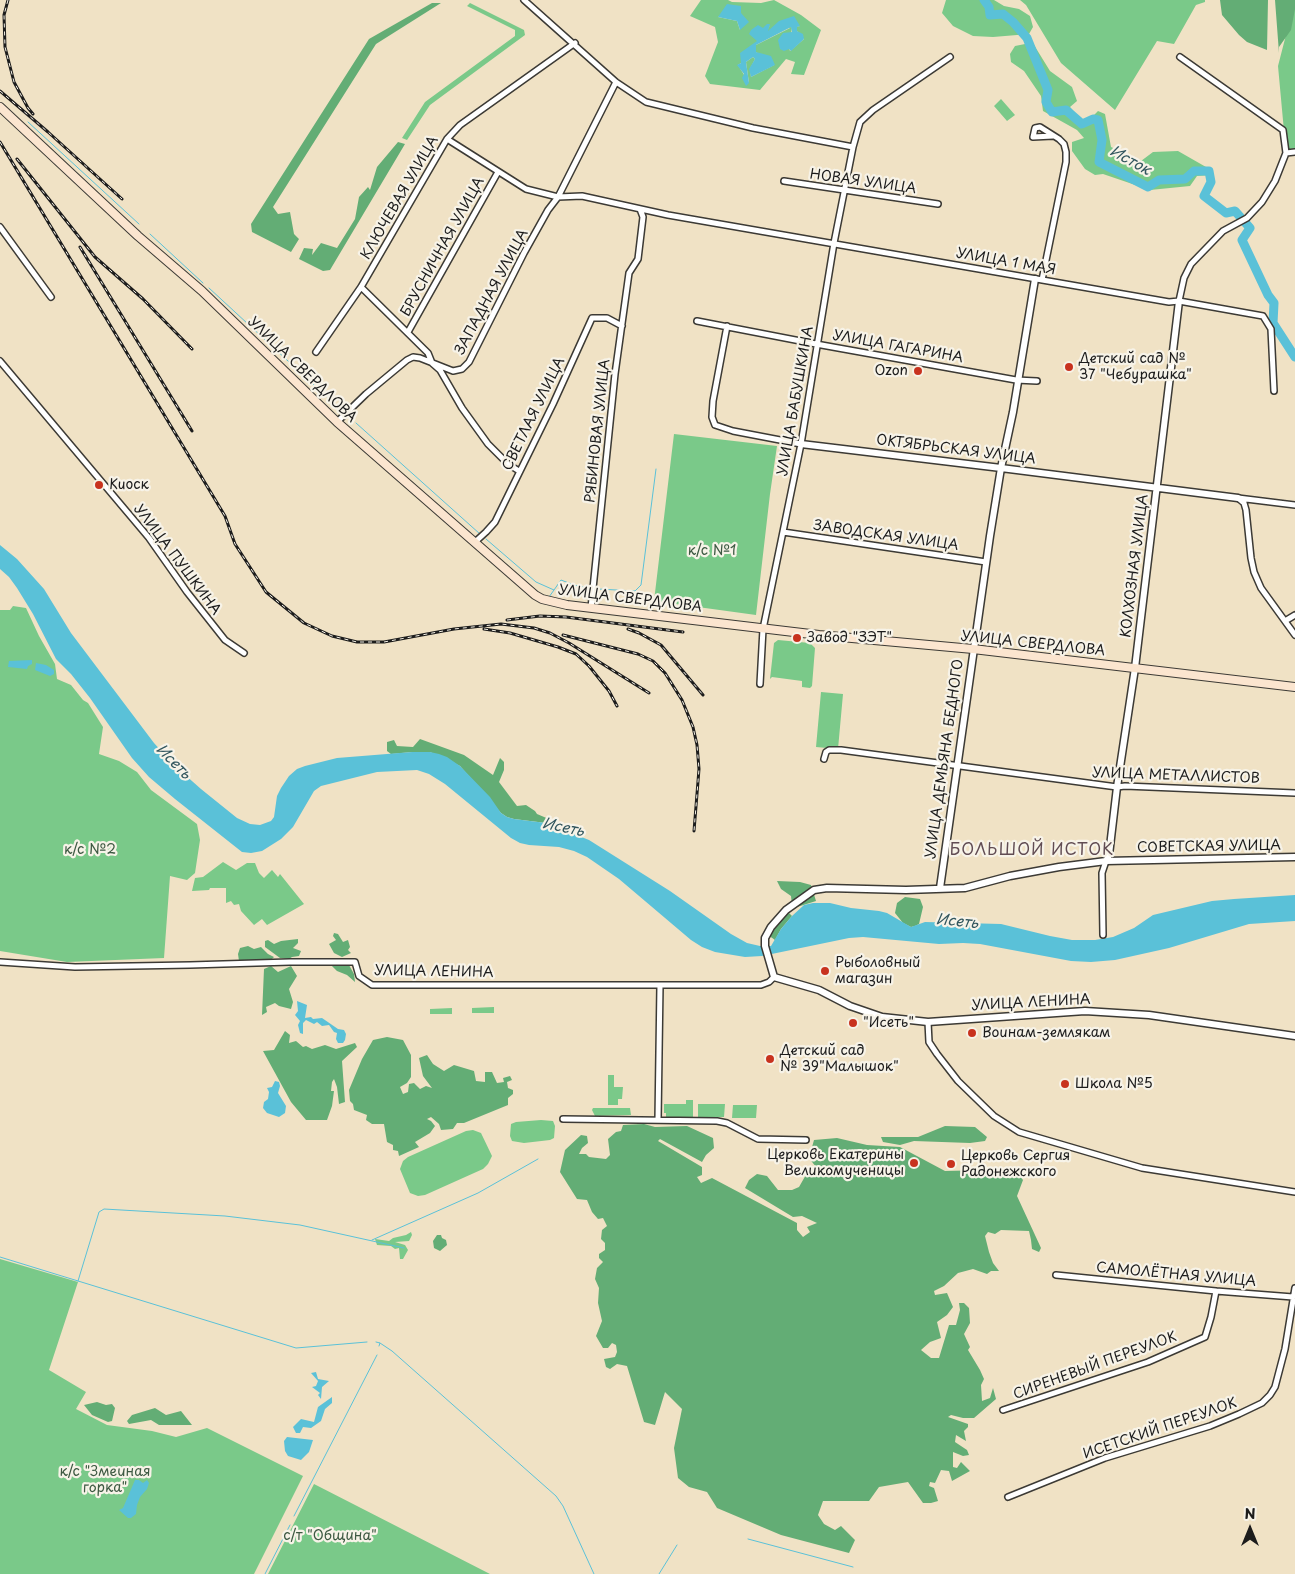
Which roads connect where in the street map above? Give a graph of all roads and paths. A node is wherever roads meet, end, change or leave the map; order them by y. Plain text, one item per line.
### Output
1 (524, 0) edge
2 (575, 43) junction
3 (950, 57) dead end
4 (1180, 57) dead end
5 (616, 82) junction
6 (0, 107) edge
7 (1053, 136) dead end
8 (447, 139) junction
9 (853, 147) junction
10 (1295, 152) edge
11 (1286, 153) junction
12 (498, 172) junction
13 (784, 181) dead end
14 (844, 191) junction
15 (558, 196) junction
16 (938, 204) dead end
17 (640, 209) junction
18 (0, 227) edge
19 (834, 244) junction
20 (1038, 279) junction
21 (361, 287) junction
22 (51, 297) dead end
23 (1179, 301) junction
24 (697, 321) dead end
25 (622, 326) junction
26 (727, 326) junction
27 (408, 332) junction
28 (816, 344) junction
29 (316, 352) dead end
30 (0, 361) edge
31 (432, 363) junction
32 (1018, 380) junction
33 (1037, 381) dead end
34 (1274, 391) dead end
35 (337, 422) junction
36 (801, 444) junction
37 (1001, 468) junction
38 (519, 471) junction
39 (1156, 488) junction
40 (1238, 498) junction
41 (1295, 505) edge
42 (784, 532) junction
43 (475, 542) junction
44 (986, 562) junction
45 (591, 608) junction
46 (1295, 615) edge
47 (1285, 621) junction
48 (763, 629) junction
49 (1295, 635) edge
50 (973, 649) junction
51 (244, 653) dead end
52 (1135, 668) junction
53 (760, 684) dead end
54 (1295, 687) edge
55 (824, 760) dead end
56 (958, 766) junction
57 (1117, 788) junction
58 (1295, 793) edge
59 (1295, 857) edge
60 (1106, 861) junction
61 (940, 888) junction
62 (1103, 935) dead end
63 (0, 962) edge
64 (774, 978) junction
65 (660, 986) junction
66 (928, 1022) junction
67 (1295, 1036) edge
68 (563, 1120) dead end
69 (658, 1120) junction
70 (806, 1140) dead end
71 (1295, 1192) edge
72 (1056, 1275) dead end
73 (1295, 1288) edge
74 (1216, 1291) junction
75 (1293, 1297) junction
76 (1003, 1410) dead end
77 (1008, 1497) dead end

1 - 2 street
2 - 5 street
2 - 8 street, КЛЮЧЕВАЯ УЛИЦА
3 - 9 street, УЛИЦА БАБУШКИНА
4 - 11 street
5 - 9 street
5 - 15 street
6 - 35 main road, УЛИЦА СВЕРДЛОВА
7 - 20 street, УЛИЦА ДЕМЬЯНА БЕДНОГО
8 - 12 street, УЛИЦА 1 МАЯ
8 - 21 street, КЛЮЧЕВАЯ УЛИЦА
9 - 14 street, УЛИЦА БАБУШКИНА
10 - 11 street
11 - 23 street, КОЛХОЗНАЯ УЛИЦА
12 - 15 street, УЛИЦА 1 МАЯ
12 - 27 street, БРУСНИЧНАЯ УЛИЦА
13 - 14 street, НОВАЯ УЛИЦА
14 - 16 street, НОВАЯ УЛИЦА
14 - 19 street, УЛИЦА БАБУШКИНА
15 - 17 street, УЛИЦА 1 МАЯ
15 - 31 street, ЗАПАДНАЯ УЛИЦА
17 - 19 street, УЛИЦА 1 МАЯ
17 - 25 street, РЯБИНОВАЯ УЛИЦА
18 - 22 street
19 - 20 street, УЛИЦА 1 МАЯ
19 - 28 street, УЛИЦА БАБУШКИНА
20 - 23 street, УЛИЦА 1 МАЯ
20 - 32 street, УЛИЦА ДЕМЬЯНА БЕДНОГО
21 - 27 street
21 - 29 street, КЛЮЧЕВАЯ УЛИЦА
23 - 34 street, УЛИЦА 1 МАЯ
23 - 39 street, КОЛХОЗНАЯ УЛИЦА
24 - 26 street, УЛИЦА ГАГАРИНА
25 - 38 street, СВЕТЛАЯ УЛИЦА
25 - 45 street, РЯБИНОВАЯ УЛИЦА
26 - 28 street, УЛИЦА ГАГАРИНА
26 - 36 street, ОКТЯБРЬСКАЯ УЛИЦА
27 - 31 street
28 - 32 street, УЛИЦА ГАГАРИНА
28 - 36 street, УЛИЦА БАБУШКИНА
30 - 51 street, УЛИЦА ПУШКИНА
31 - 35 street, ЗАПАДНАЯ УЛИЦА
31 - 38 street
32 - 33 street, УЛИЦА ГАГАРИНА
32 - 37 street, УЛИЦА ДЕМЬЯНА БЕДНОГО
35 - 43 main road, УЛИЦА СВЕРДЛОВА
36 - 37 street, ОКТЯБРЬСКАЯ УЛИЦА
36 - 42 street, УЛИЦА БАБУШКИНА
37 - 39 street, ОКТЯБРЬСКАЯ УЛИЦА
37 - 44 street, УЛИЦА ДЕМЬЯНА БЕДНОГО
38 - 43 street, СВЕТЛАЯ УЛИЦА
39 - 40 street, ОКТЯБРЬСКАЯ УЛИЦА
39 - 52 street, КОЛХОЗНАЯ УЛИЦА
40 - 41 street, ОКТЯБРЬСКАЯ УЛИЦА
40 - 47 street
42 - 44 street, ЗАВОДСКАЯ УЛИЦА
42 - 48 street, УЛИЦА БАБУШКИНА
43 - 45 main road, УЛИЦА СВЕРДЛОВА
44 - 50 street, УЛИЦА ДЕМЬЯНА БЕДНОГО
45 - 48 main road, УЛИЦА СВЕРДЛОВА
46 - 47 street
47 - 49 street
48 - 50 main road, УЛИЦА СВЕРДЛОВА
48 - 53 street, УЛИЦА БАБУШКИНА
50 - 52 main road, УЛИЦА СВЕРДЛОВА
50 - 56 street, УЛИЦА ДЕМЬЯНА БЕДНОГО
52 - 54 main road, УЛИЦА СВЕРДЛОВА
52 - 57 street, КОЛХОЗНАЯ УЛИЦА
55 - 56 street, УЛИЦА МЕТАЛЛИСТОВ
56 - 57 street, УЛИЦА МЕТАЛЛИСТОВ
56 - 61 street, УЛИЦА ДЕМЬЯНА БЕДНОГО
57 - 58 street, УЛИЦА МЕТАЛЛИСТОВ
57 - 60 street, КОЛХОЗНАЯ УЛИЦА
59 - 60 street, СОВЕТСКАЯ УЛИЦА
60 - 61 street, СОВЕТСКАЯ УЛИЦА
60 - 62 street, КОЛХОЗНАЯ УЛИЦА
61 - 64 street, СОВЕТСКАЯ УЛИЦА
63 - 65 street, УЛИЦА ЛЕНИНА
64 - 65 street, УЛИЦА ЛЕНИНА
64 - 66 street, УЛИЦА ЛЕНИНА
65 - 69 street
66 - 67 street, УЛИЦА ЛЕНИНА
66 - 71 street
68 - 69 street
69 - 70 street
72 - 74 street, САМОЛЁТНАЯ УЛИЦА
73 - 75 street, ИСЕТСКИЙ ПЕРЕУЛОК
74 - 75 street, САМОЛЁТНАЯ УЛИЦА
74 - 76 street, СИРЕНЕВЫЙ ПЕРЕУЛОК
75 - 77 street, ИСЕТСКИЙ ПЕРЕУЛОК

